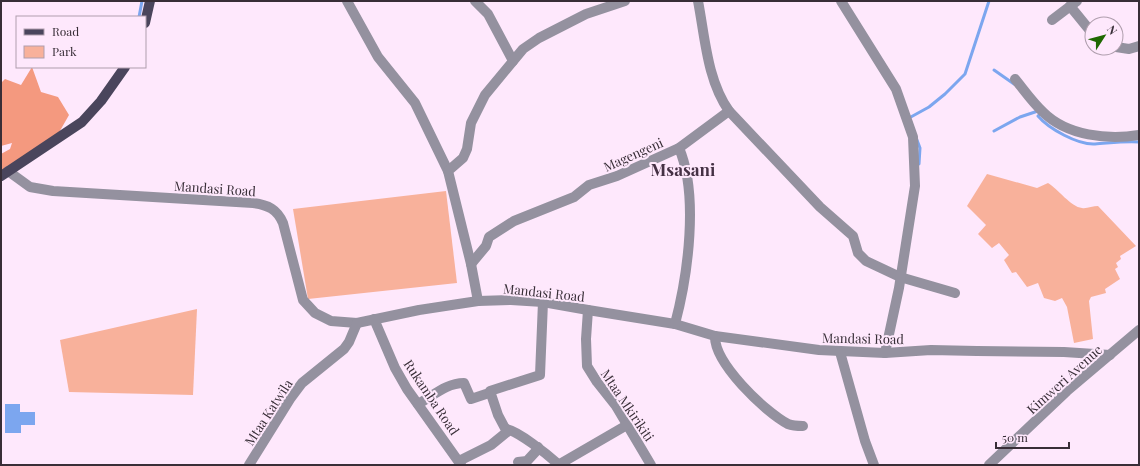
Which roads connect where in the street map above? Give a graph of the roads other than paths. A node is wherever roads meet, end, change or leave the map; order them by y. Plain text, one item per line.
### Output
1 (150, 1) edge
2 (347, 1) edge
3 (476, 1) edge
4 (626, 1) edge
5 (698, 1) edge
6 (841, 1) edge
7 (1074, 3) edge
8 (146, 19) edge
9 (1052, 20) dead end
10 (1084, 20) edge
11 (1139, 46) edge
12 (1124, 48) edge
13 (513, 61) junction
14 (125, 68) edge
15 (1015, 79) dead end
16 (729, 111) junction
17 (1139, 135) edge
18 (679, 148) junction
19 (448, 171) junction
20 (4, 173) edge
21 (471, 264) junction
22 (900, 277) junction
23 (955, 293) dead end
24 (478, 301) junction
25 (543, 302) junction
26 (588, 310) junction
27 (374, 319) junction
28 (357, 323) junction
29 (675, 324) junction
30 (1139, 330) edge
31 (715, 336) junction
32 (840, 352) junction
33 (885, 354) junction
34 (1110, 355) junction
35 (486, 394) dead end
36 (418, 404) junction
37 (627, 425) junction
38 (803, 426) dead end
39 (506, 429) junction
40 (538, 447) junction
41 (518, 462) dead end
42 (460, 463) edge
43 (249, 465) edge
44 (558, 465) edge
45 (651, 465) edge
46 (874, 465) edge
47 (989, 465) edge

1 - 8 main road
2 - 19 street
3 - 13 street
4 - 13 street
5 - 16 street
6 - 22 street
7 - 9 street
7 - 10 street
11 - 12 street
13 - 19 street
14 - 20 main road
15 - 17 street
16 - 18 street
16 - 22 street
18 - 21 street, Magengeni
18 - 29 street, Magengeni
19 - 21 street
20 - 28 street, Mandasi Road
21 - 24 street
22 - 23 street
22 - 33 street
24 - 25 street, Mandasi Road
24 - 27 street, Mandasi Road
25 - 26 street, Mandasi Road
25 - 39 street
26 - 29 street, Mandasi Road
26 - 37 street, Mtaa Mkirikiti
27 - 28 street, Mandasi Road
27 - 36 street, Rukamba Road
28 - 43 street, Mtaa Katwila
29 - 31 street, Mandasi Road
30 - 34 street, Kimweri Avenue
31 - 32 street, Mandasi Road
31 - 38 street
32 - 33 street, Mandasi Road
32 - 46 street
33 - 34 street, Mandasi Road
34 - 47 street, Kimweri Avenue
35 - 36 street
36 - 42 street, Rukamba Road
37 - 44 street
37 - 45 street, Mtaa Mkirikiti
39 - 40 street
39 - 42 street
40 - 41 street
40 - 44 street

